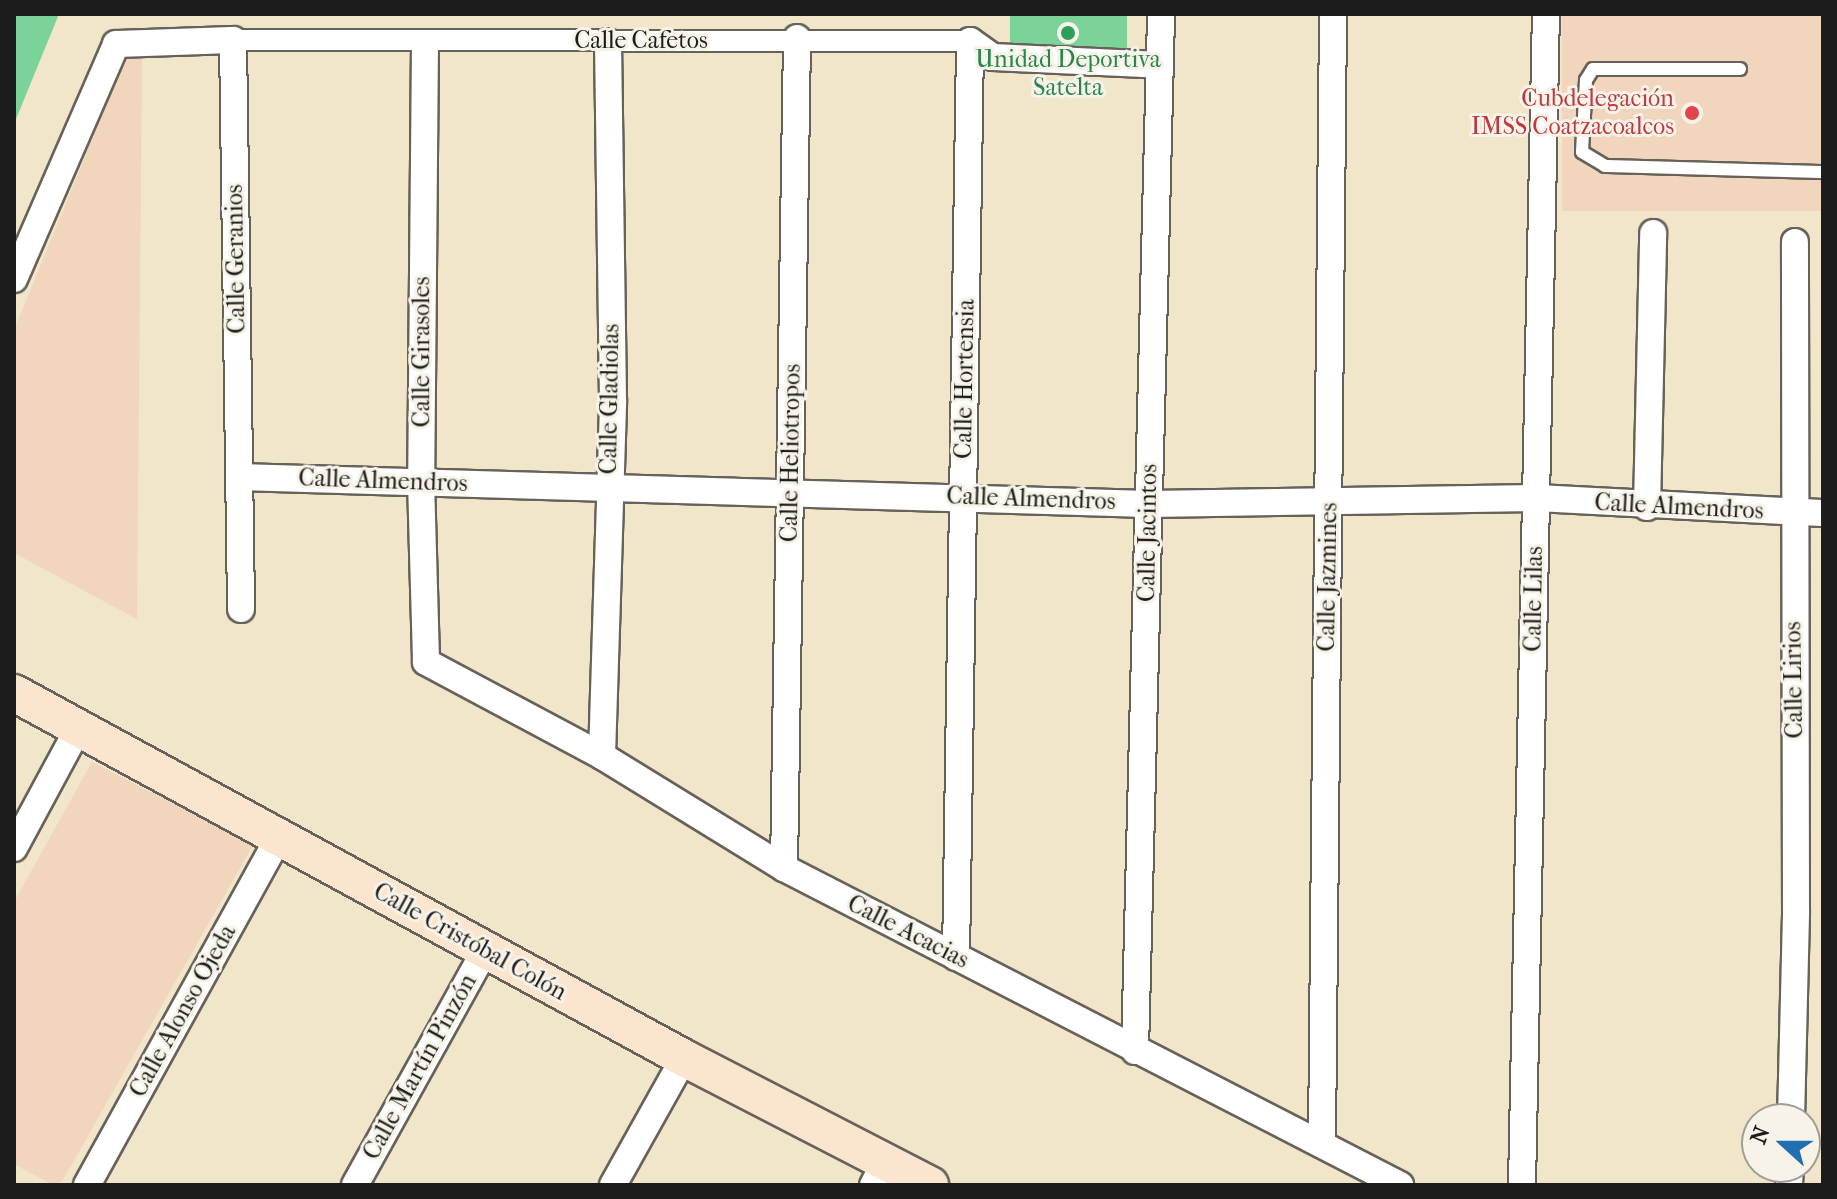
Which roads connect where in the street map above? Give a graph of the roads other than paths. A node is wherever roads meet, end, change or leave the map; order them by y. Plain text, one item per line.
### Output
1 (1161, 14) edge
2 (1333, 14) edge
3 (1546, 14) edge
4 (797, 38) junction
5 (233, 40) junction
6 (970, 41) junction
7 (608, 42) junction
8 (425, 43) junction
9 (1160, 65) junction
10 (1740, 69) dead end
11 (1823, 172) edge
12 (1653, 233) dead end
13 (1795, 242) dead end
14 (14, 279) edge
15 (239, 477) junction
16 (421, 481) junction
17 (608, 486) junction
18 (791, 491) junction
19 (963, 495) junction
20 (1536, 498) junction
21 (1328, 501) junction
22 (1148, 504) junction
23 (1647, 507) junction
24 (1823, 513) edge
25 (1793, 514) junction
26 (241, 609) dead end
27 (426, 662) joint
28 (14, 693) edge
29 (78, 729) junction
30 (602, 756) junction
31 (279, 837) junction
32 (14, 848) edge
33 (784, 868) junction
34 (485, 950) junction
35 (956, 957) junction
36 (1135, 1051) junction
37 (684, 1058) junction
38 (1791, 1103) edge
39 (1322, 1141) junction
40 (879, 1174) edge
41 (87, 1185) edge
42 (355, 1185) edge
43 (613, 1185) edge
44 (930, 1185) edge
45 (1400, 1185) edge
46 (1522, 1185) edge

1 - 9 street, Calle Jacintos
2 - 21 street, Calle Jazmines
3 - 20 street, Calle Lilas
4 - 6 street, Calle Cafetos
4 - 7 street, Calle Cafetos
4 - 18 street, Calle Heliotropos
5 - 8 street, Calle Cafetos
5 - 14 street, Calle Cafetos
5 - 15 street, Calle Geranios
6 - 9 street, Calle Cafetos
6 - 19 street, Calle Hortensia
7 - 8 street, Calle Cafetos
7 - 17 street, Calle Gladiolas
8 - 16 street, Calle Girasoles
9 - 22 street, Calle Jacintos
10 - 11 lane
12 - 23 street
13 - 25 street, Calle Lirios
15 - 16 street, Calle Almendros
15 - 26 street, Calle Geranios
16 - 17 street, Calle Almendros
16 - 27 street, Calle Girasoles
17 - 18 street, Calle Almendros
17 - 30 street, Calle Gladiolas
18 - 19 street, Calle Almendros
18 - 33 street, Calle Heliotropos
19 - 22 street, Calle Almendros
19 - 35 street, Calle Hortensia
20 - 21 street, Calle Almendros
20 - 23 street, Calle Almendros
20 - 46 street, Calle Lilas
21 - 22 street, Calle Almendros
21 - 39 street, Calle Jazmines
22 - 36 street, Calle Jacintos
23 - 25 street, Calle Almendros
24 - 25 street, Calle Almendros
25 - 38 street, Calle Lirios
27 - 30 street, Calle Acacias
28 - 29 main road, Calle Cristóbal Colón
29 - 31 main road, Calle Cristóbal Colón
29 - 32 street
30 - 33 street, Calle Acacias
31 - 34 main road, Calle Cristóbal Colón
31 - 41 street, Calle Alonso Ojeda
33 - 35 street, Calle Acacias
34 - 37 main road, Calle Cristóbal Colón
34 - 42 street, Calle Martín Pinzón
35 - 36 street, Calle Acacias
36 - 39 street, Calle Acacias
37 - 40 main road, Calle Cristóbal Colón
37 - 43 street
39 - 45 street, Calle Acacias
40 - 44 main road, Calle Cristóbal Colón

